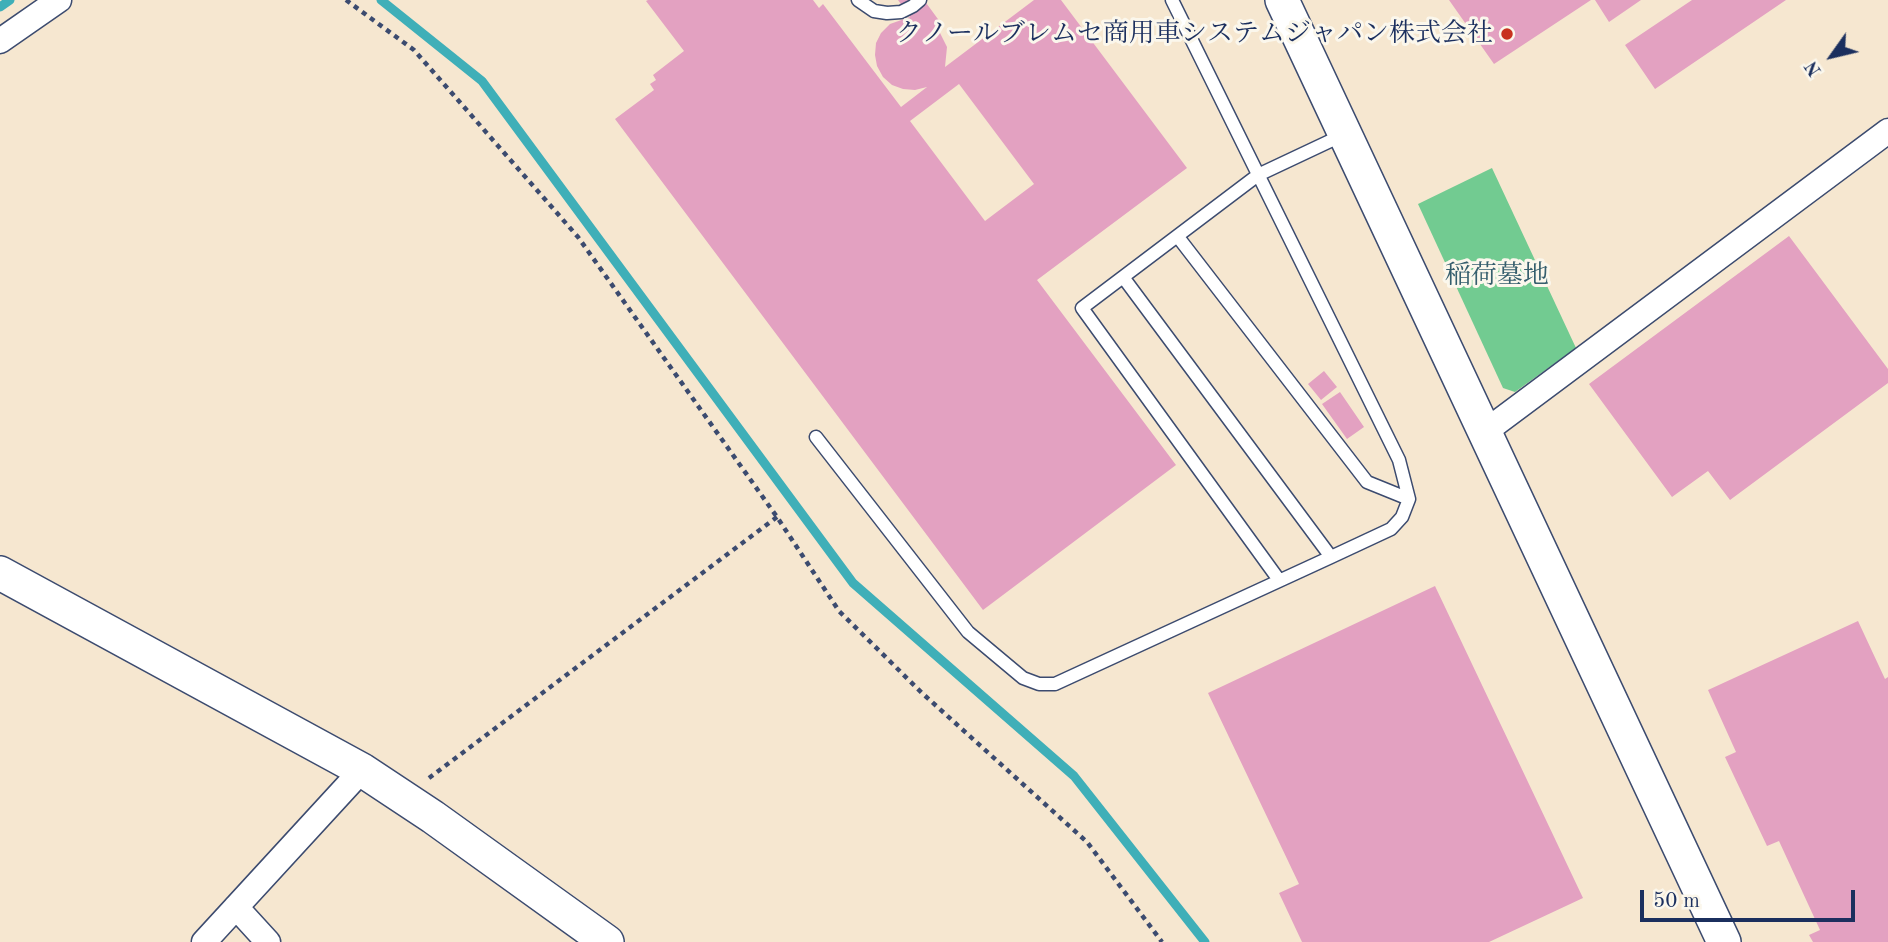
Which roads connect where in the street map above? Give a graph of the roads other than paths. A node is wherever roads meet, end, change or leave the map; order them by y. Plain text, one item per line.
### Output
1 (59, 0) edge
2 (858, 0) edge
3 (920, 0) edge
4 (1172, 0) edge
5 (1282, 0) edge
6 (0, 41) edge
7 (1888, 131) edge
8 (1346, 134) junction
9 (1258, 175) junction
10 (1178, 237) junction
11 (1123, 277) junction
12 (1486, 431) junction
13 (816, 437) dead end
14 (1409, 499) junction
15 (1331, 556) junction
16 (0, 573) edge
17 (1279, 580) junction
18 (362, 770) junction
19 (236, 907) junction
20 (204, 942) edge
21 (268, 942) edge
22 (607, 942) edge
23 (1724, 942) edge

1 - 6 street
2 - 3 lane
4 - 9 lane
5 - 8 street
7 - 12 street
8 - 9 lane
8 - 12 street
9 - 10 lane
9 - 14 lane
10 - 11 lane
10 - 14 lane
11 - 15 lane
11 - 17 lane
12 - 23 street
13 - 17 lane
14 - 15 lane
15 - 17 lane
16 - 18 street
18 - 19 street
18 - 22 street
19 - 20 street
19 - 21 street

